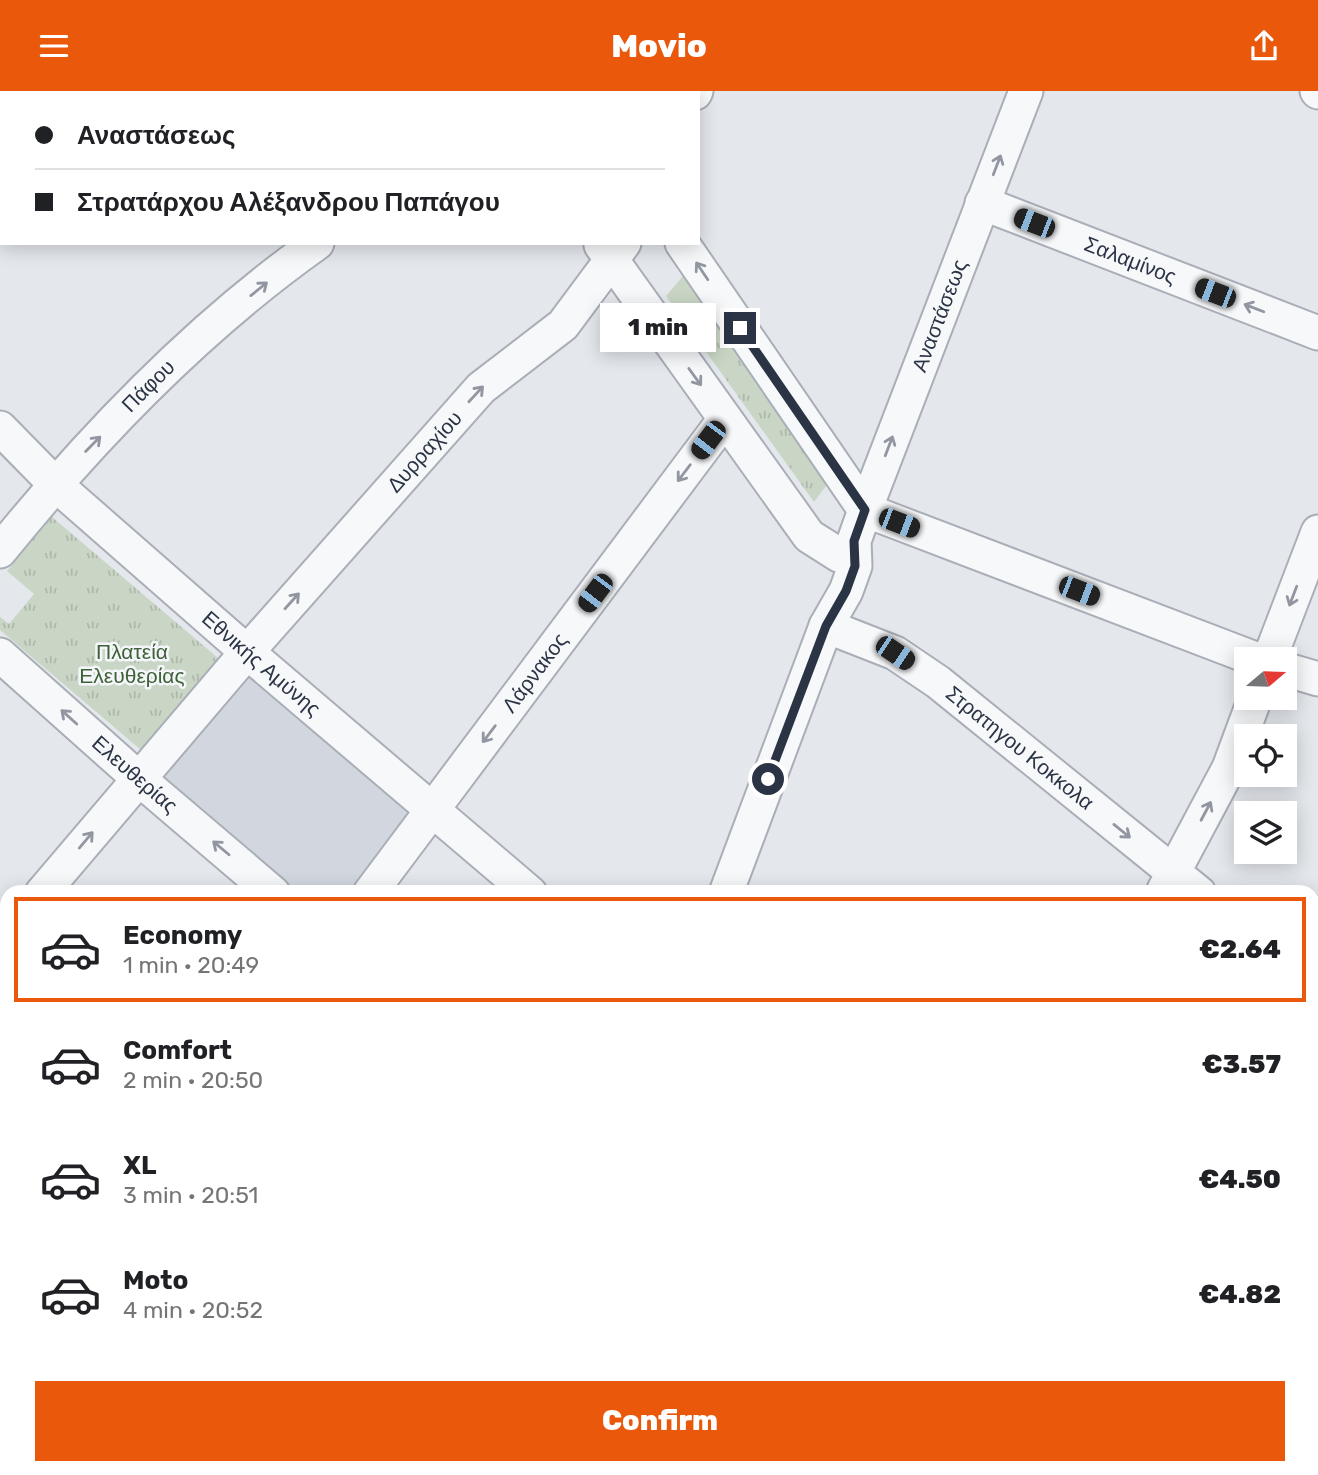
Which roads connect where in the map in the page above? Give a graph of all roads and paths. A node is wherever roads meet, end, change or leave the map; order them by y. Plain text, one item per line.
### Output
1 (1026, 91) edge
2 (982, 203) junction
3 (314, 245) edge
4 (683, 245) edge
5 (612, 249) edge
6 (1318, 333) edge
7 (725, 419) junction
8 (0, 428) edge
9 (55, 484) junction
10 (865, 510) junction
11 (1318, 532) edge
12 (846, 548) junction
13 (0, 551) edge
14 (826, 626) junction
15 (1274, 647) edge
16 (1234, 651) edge
17 (247, 652) junction
18 (0, 655) edge
19 (1297, 673) edge
20 (1318, 679) edge
21 (1250, 711) edge
22 (138, 778) junction
23 (432, 811) junction
24 (1168, 882) edge
25 (49, 885) edge
26 (264, 885) edge
27 (376, 885) edge
28 (520, 885) edge
29 (729, 885) edge

2 -> 1 street, Αναστάσεως
6 -> 2 street, Σαλαμίνος
10 -> 2 street, Αναστάσεως
9 -> 3 street, Πάφου
10 -> 4 street
5 -> 7 street
17 -> 5 street, Δυρραχίου
7 - 12 street
7 -> 23 street, Λάρνακος
8 - 9 street, Εθνικής Αμύνης
9 - 13 street, Πάφου
9 - 17 street, Εθνικής Αμύνης
10 - 12 street, Αναστάσεως
10 - 16 street
11 -> 15 street
12 - 14 street, Αναστάσεως
14 -> 24 street, Στρατηγου Κοκκολα
14 - 29 street, Αναστάσεως
17 - 22 street, Δυρραχίου
17 - 23 street, Εθνικής Αμύνης
22 -> 18 street, Ελευθερίας
19 - 20 street
24 -> 21 street
25 -> 22 street
26 -> 22 street, Ελευθερίας
23 - 27 street, Λάρνακος
23 - 28 street, Εθνικής Αμύνης

